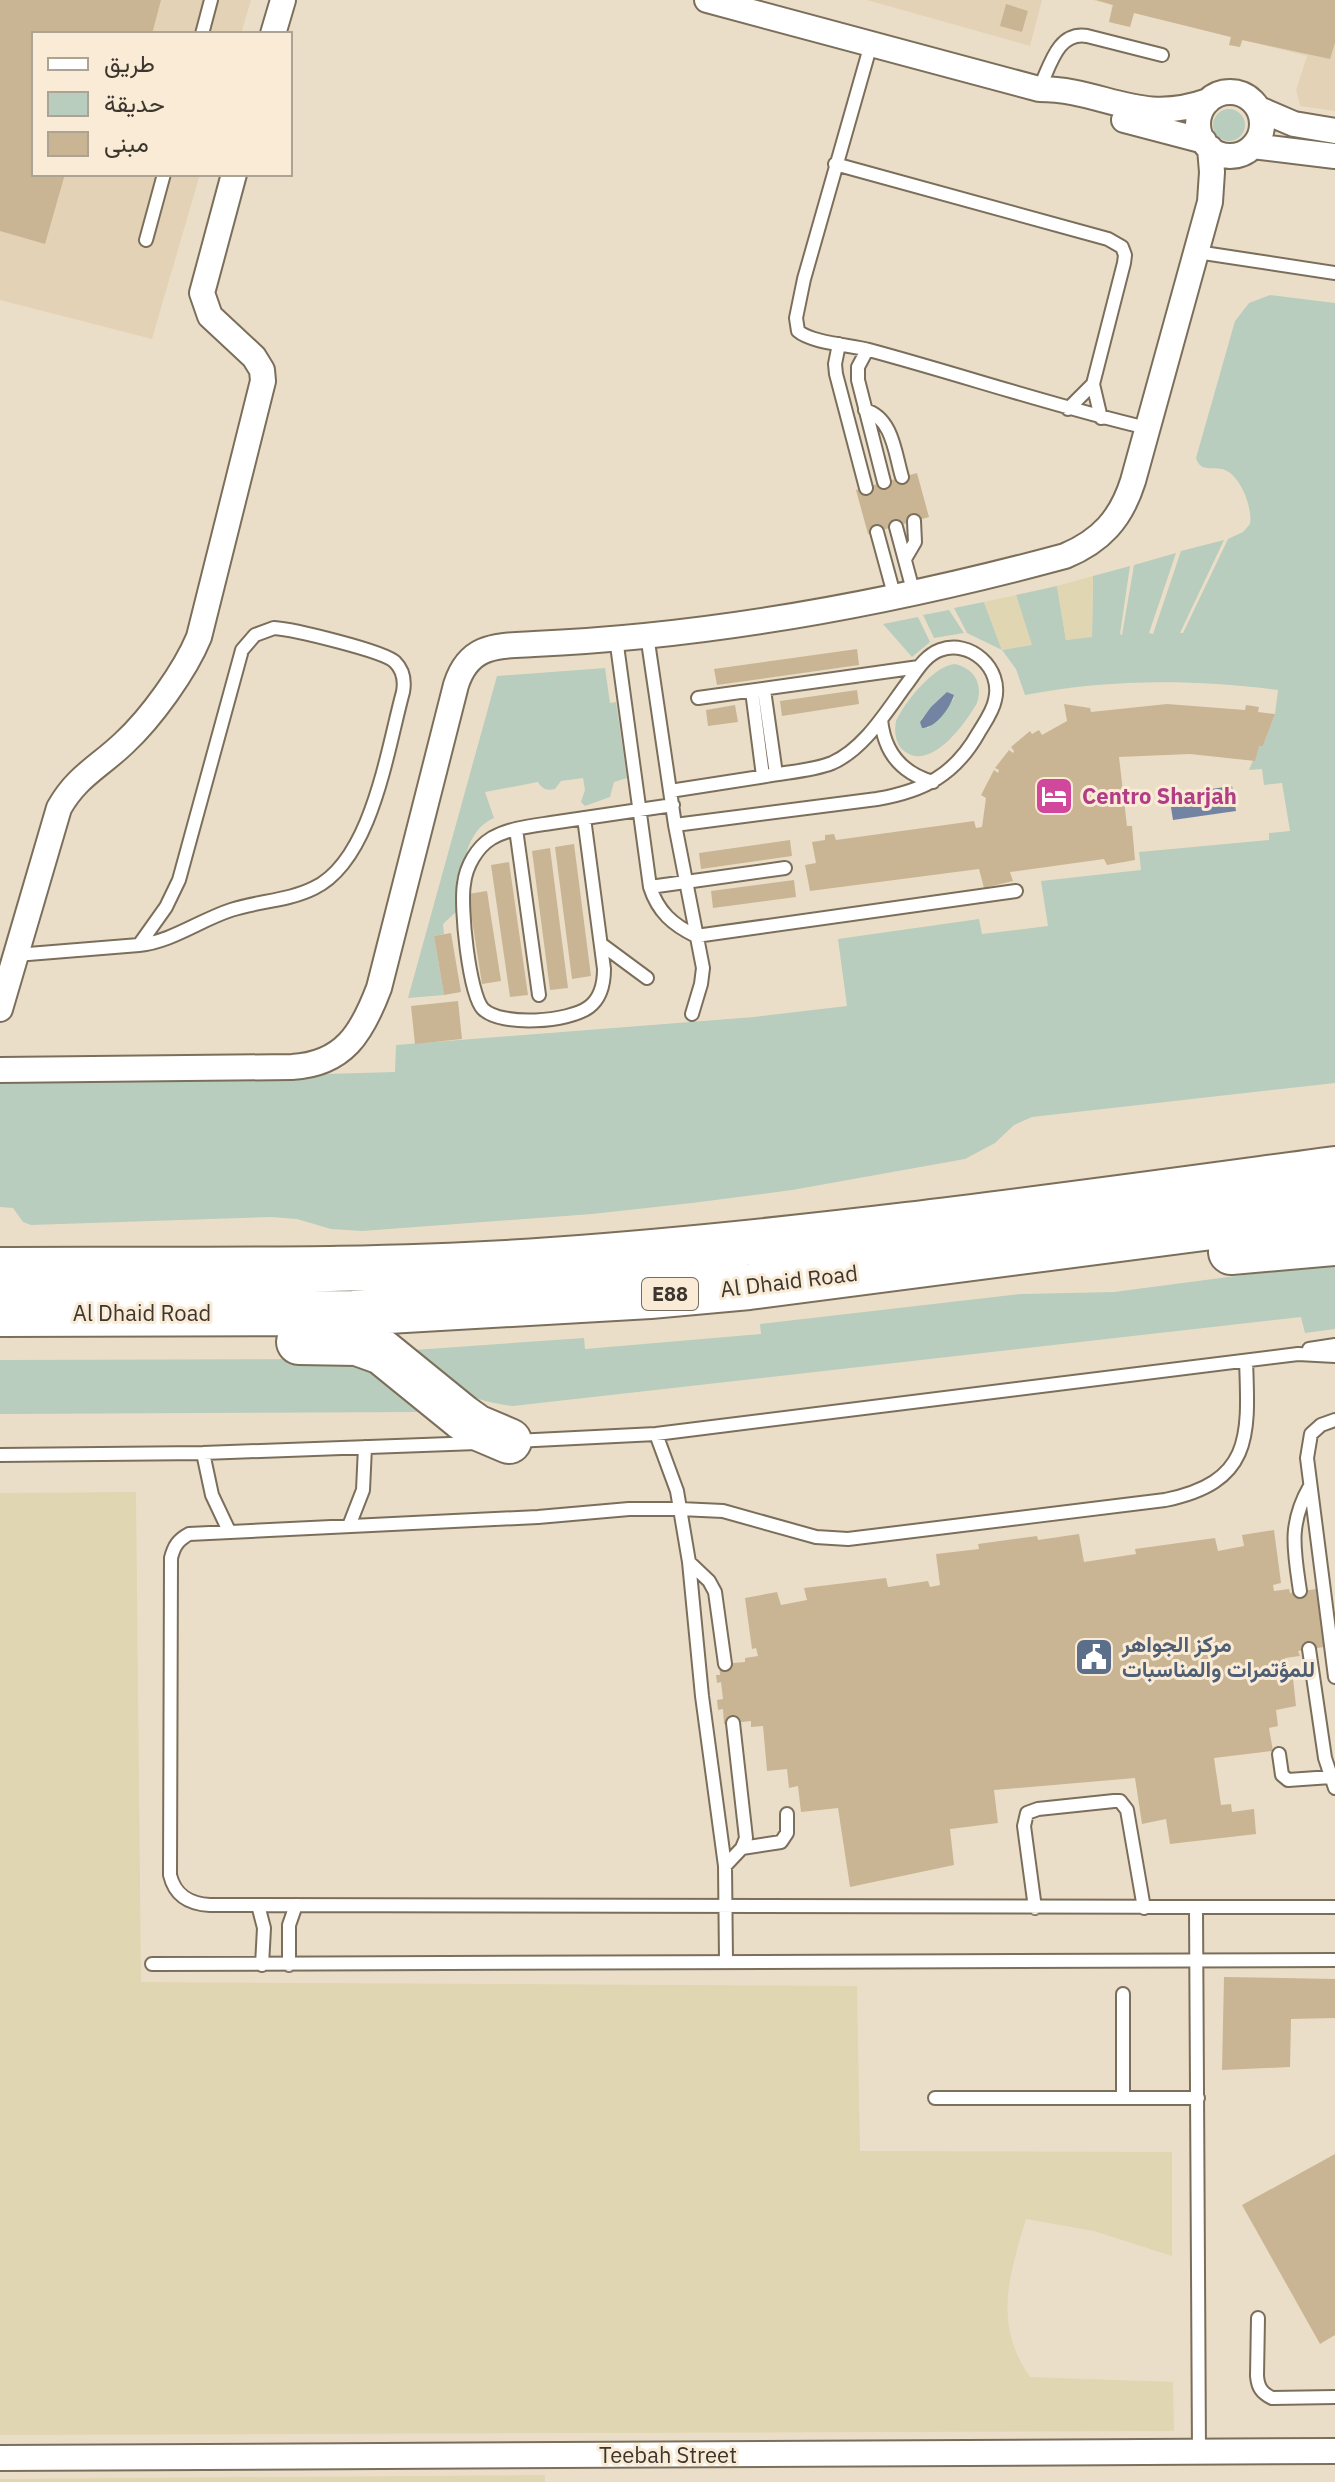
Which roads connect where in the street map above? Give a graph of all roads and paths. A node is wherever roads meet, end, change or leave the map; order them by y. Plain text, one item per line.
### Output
1 (211, 0) edge
2 (283, 0) edge
3 (707, 0) edge
4 (203, 32) edge
5 (274, 32) edge
6 (871, 44) junction
7 (1162, 55) dead end
8 (1039, 89) junction
9 (1208, 101) junction
10 (1259, 109) junction
11 (1335, 131) edge
12 (1207, 144) junction
13 (1248, 150) junction
14 (1335, 156) edge
15 (835, 164) junction
16 (163, 176) edge
17 (233, 176) edge
18 (1210, 202) junction
19 (146, 240) dead end
20 (1197, 252) junction
21 (1335, 273) edge
22 (839, 344) junction
23 (867, 350) junction
24 (1093, 384) junction
25 (1068, 409) junction
26 (865, 410) junction
27 (1101, 418) junction
28 (1147, 428) junction
29 (902, 477) dead end
30 (884, 482) dead end
31 (866, 488) dead end
32 (914, 521) dead end
33 (896, 527) dead end
34 (877, 532) dead end
35 (905, 559) junction
36 (904, 596) junction
37 (647, 635) junction
38 (616, 638) junction
39 (919, 667) junction
40 (758, 690) junction
41 (698, 698) dead end
42 (881, 719) junction
43 (769, 775) junction
44 (933, 783) junction
45 (670, 791) junction
46 (673, 805) junction
47 (639, 810) junction
48 (584, 818) junction
49 (675, 825) junction
50 (516, 829) junction
51 (785, 868) dead end
52 (685, 882) junction
53 (650, 887) junction
54 (1016, 891) dead end
55 (696, 936) junction
56 (601, 944) junction
57 (139, 945) junction
58 (16, 955) junction
59 (647, 978) dead end
60 (539, 995) dead end
61 (0, 1009) edge
62 (692, 1014) dead end
63 (0, 1070) edge
64 (1335, 1142) edge
65 (1335, 1169) edge
66 (1207, 1186) junction
67 (1335, 1211) edge
68 (1335, 1243) edge
69 (1057, 1248) junction
70 (0, 1270) edge
71 (137, 1313) junction
72 (0, 1314) edge
73 (1335, 1345) edge
74 (1279, 1356) junction
75 (1335, 1356) edge
76 (1246, 1361) junction
77 (1335, 1420) edge
78 (656, 1434) junction
79 (509, 1441) junction
80 (365, 1447) junction
81 (203, 1453) junction
82 (0, 1455) edge
83 (1310, 1486) junction
84 (680, 1509) junction
85 (349, 1526) junction
86 (229, 1531) junction
87 (689, 1562) junction
88 (1300, 1591) dead end
89 (1309, 1649) dead end
90 (725, 1664) dead end
91 (1335, 1677) edge
92 (733, 1723) dead end
93 (1279, 1754) dead end
94 (1333, 1783) edge
95 (787, 1814) dead end
96 (742, 1848) junction
97 (725, 1866) junction
98 (258, 1905) junction
99 (296, 1905) junction
100 (724, 1906) junction
101 (1335, 1907) edge
102 (1035, 1908) junction
103 (1144, 1908) junction
104 (1196, 1908) junction
105 (1198, 1960) junction
106 (1335, 1960) edge
107 (726, 1961) junction
108 (152, 1964) dead end
109 (262, 1965) junction
110 (289, 1965) junction
111 (1123, 1994) dead end
112 (1123, 2097) junction
113 (935, 2098) dead end
114 (1198, 2098) junction
115 (1258, 2318) dead end
116 (1335, 2397) edge
117 (1335, 2451) edge
118 (1199, 2452) junction
119 (0, 2458) edge

1 - 4 lane
2 - 5 street
3 - 6 street
6 - 8 street
6 - 15 lane
7 - 8 lane
8 - 9 street
8 - 12 street
9 - 10 street
9 - 12 street
10 - 11 street
10 - 13 street
12 - 13 street
12 - 18 street
13 - 14 street
13 - 18 street
15 - 22 lane
15 - 24 lane
16 - 19 lane
17 - 58 street
18 - 20 street
20 - 21 lane
20 - 28 street
22 - 23 lane
22 - 31 lane
23 - 25 lane
23 - 26 lane
24 - 25 lane
24 - 27 lane
25 - 27 lane
26 - 29 lane
26 - 30 lane
27 - 28 lane
28 - 36 street
32 - 35 lane
33 - 35 lane
34 - 36 lane
35 - 36 lane
36 - 37 street
37 - 38 street
37 - 45 lane
38 - 47 lane
38 - 63 street
39 - 40 lane
39 - 42 lane
39 - 44 lane
40 - 41 lane
40 - 43 lane
42 - 43 lane
42 - 44 lane
43 - 45 lane
44 - 49 lane
45 - 46 lane
46 - 47 lane
46 - 49 lane
47 - 48 lane
47 - 53 lane
48 - 50 lane
48 - 56 lane
49 - 52 lane
50 - 56 lane
50 - 60 lane
51 - 52 lane
52 - 53 lane
52 - 55 lane
53 - 55 lane
54 - 55 lane
55 - 62 lane
56 - 59 lane
57 - 57 lane
57 - 58 lane
58 - 61 street
64 - 66 highway
65 - 66 highway, Al Dhaid Road / E88
66 - 70 highway, Al Dhaid Road / E88
67 - 69 highway, Al Dhaid Road / E88
68 - 69 highway
69 - 71 highway, Al Dhaid Road / E88
71 - 72 highway, Al Dhaid Road / E88
71 - 79 highway
73 - 74 lane
74 - 75 lane
74 - 76 lane
76 - 78 lane
76 - 84 lane
77 - 83 lane
78 - 79 lane
78 - 84 lane
79 - 80 lane
80 - 81 lane
80 - 85 lane
81 - 82 lane
81 - 86 lane
83 - 88 lane
83 - 91 lane
84 - 85 lane
84 - 87 lane
85 - 86 lane
86 - 98 lane
87 - 90 lane
87 - 97 lane
89 - 94 lane
92 - 96 lane
93 - 94 lane
95 - 96 lane
96 - 97 lane
97 - 100 lane
98 - 99 lane
98 - 109 lane
99 - 100 lane
99 - 110 lane
100 - 102 lane
100 - 107 lane
101 - 104 lane
102 - 103 lane
102 - 103 lane
103 - 104 lane
104 - 105 lane
105 - 106 lane
105 - 107 lane
105 - 114 lane
107 - 110 lane
108 - 109 lane
109 - 110 lane
111 - 112 lane
112 - 113 lane
112 - 114 lane
114 - 118 lane
115 - 116 lane
117 - 118 street, Teebah Street
118 - 119 street, Teebah Street

